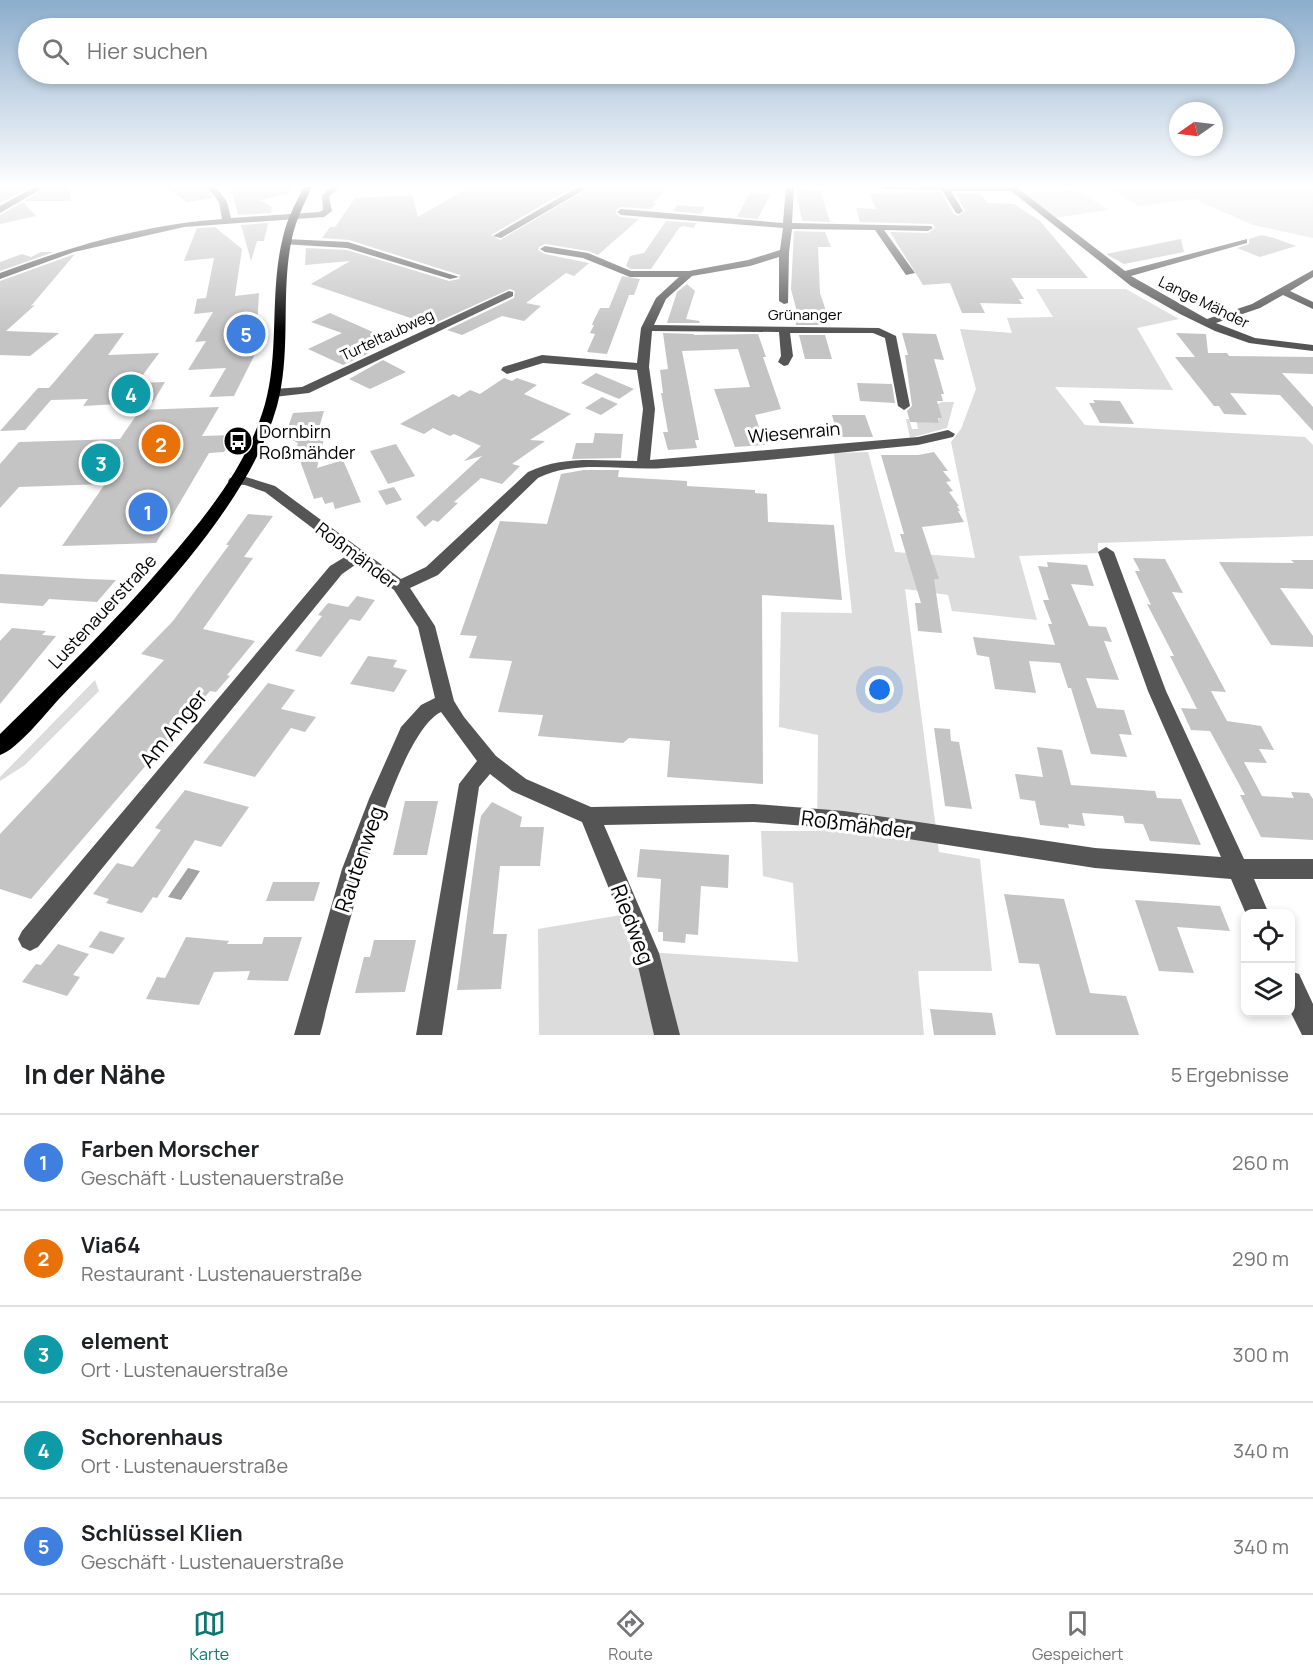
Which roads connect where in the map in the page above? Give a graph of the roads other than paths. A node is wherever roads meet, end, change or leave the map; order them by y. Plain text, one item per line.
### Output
1 (132, 235) edge
2 (288, 235) edge
3 (786, 235) edge
4 (883, 235) edge
5 (1072, 235) edge
6 (1244, 241) dead end
7 (286, 242) junction
8 (545, 249) dead end
9 (784, 252) junction
10 (910, 273) dead end
11 (1313, 273) edge
12 (689, 274) junction
13 (1123, 275) junction
14 (0, 276) edge
15 (454, 277) dead end
16 (1283, 291) junction
17 (510, 294) dead end
18 (784, 301) dead end
19 (1313, 306) edge
20 (1208, 323) junction
21 (648, 328) junction
22 (784, 330) junction
23 (1313, 348) edge
24 (784, 362) dead end
25 (643, 367) junction
26 (507, 370) dead end
27 (274, 393) junction
28 (904, 406) dead end
29 (948, 434) dead end
30 (643, 465) junction
31 (235, 481) junction
32 (1106, 552) dead end
33 (359, 555) junction
34 (400, 586) junction
35 (445, 702) junction
36 (0, 747) edge
37 (489, 762) junction
38 (590, 816) junction
39 (1237, 869) junction
40 (1313, 869) edge
41 (1256, 909) edge
42 (30, 939) dead end
43 (1295, 993) edge
44 (1313, 1031) edge
45 (307, 1035) edge
46 (429, 1035) edge
47 (667, 1035) edge

1 - 14 street
2 - 7 main road, Lustenauerstraße
3 - 9 street
4 - 10 street
5 - 13 street, Lange Mähder
6 - 13 street, Lange Mähder
7 - 15 street
7 - 27 main road, Lustenauerstraße
8 - 12 street
9 - 12 street
9 - 18 street
11 - 16 street
12 - 21 street
13 - 20 street, Lange Mähder
16 - 19 street
16 - 20 street
17 - 27 street, Turteltaubweg
20 - 23 street, Lange Mähder
21 - 22 street, Grünanger
21 - 25 street
22 - 24 street
22 - 28 street, Grünanger
25 - 26 street
25 - 30 street
27 - 31 main road, Lustenauerstraße
29 - 30 street, Wiesenrain
30 - 34 street, Wiesenrain
31 - 33 street, Roßmähder
31 - 36 main road, Lustenauerstraße
32 - 39 street
33 - 34 street, Roßmähder
33 - 42 street, Am Anger
34 - 35 street, Roßmähder
35 - 37 street, Roßmähder
35 - 45 street, Rautenweg
37 - 38 street, Roßmähder
37 - 46 street
38 - 39 street, Roßmähder
38 - 47 street, Riedweg
39 - 40 street, Roßmähder
39 - 41 street
43 - 44 street

